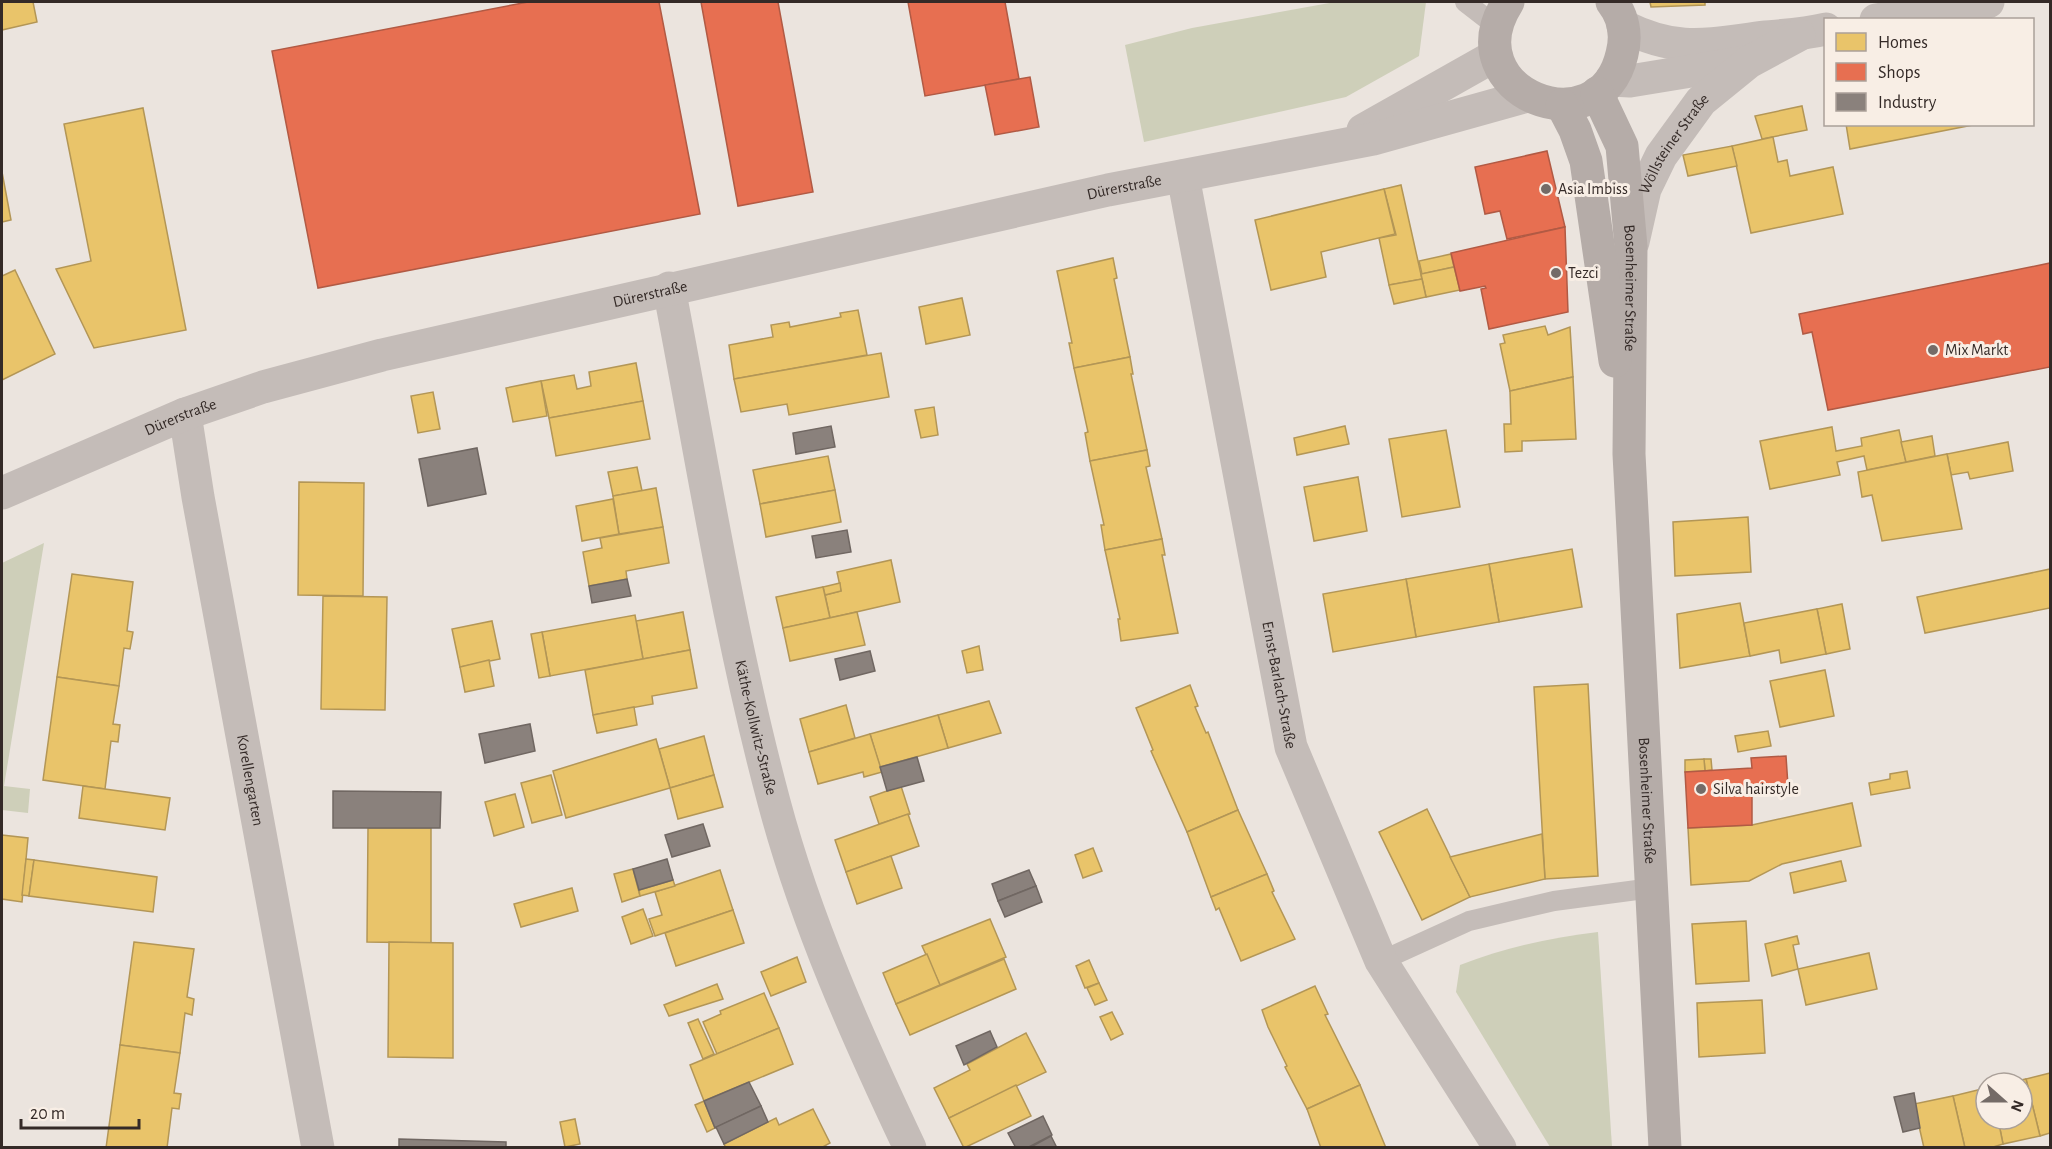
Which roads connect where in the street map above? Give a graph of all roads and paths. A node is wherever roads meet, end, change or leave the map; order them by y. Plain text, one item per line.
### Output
1 (1465, 2) edge
2 (1988, 2) edge
3 (1617, 14) edge
4 (1888, 18) edge
5 (1500, 28) edge
6 (1812, 32) edge
7 (1749, 62) junction
8 (1604, 86) junction
9 (1527, 96) junction
10 (1562, 105) junction
11 (1314, 150) junction
12 (1183, 176) junction
13 (1631, 247) junction
14 (669, 288) junction
15 (185, 414) junction
16 (1629, 454) junction
17 (2, 493) edge
18 (1653, 888) junction
19 (1380, 961) junction
20 (318, 1148) edge
21 (910, 1148) edge
22 (1500, 1148) edge
23 (1665, 1148) edge

1 - 5 lane
2 - 4 street
3 - 6 street, Wöllsteiner Straße
3 - 8 street
5 - 9 street
5 - 11 street, Dürerstraße
6 - 7 street, Wöllsteiner Straße
7 - 8 street, Wöllsteiner Straße
7 - 13 street, Wöllsteiner Straße
8 - 10 street
8 - 13 street, Bosenheimer Straße
9 - 10 street
9 - 11 street, Dürerstraße
10 - 16 street, Bosenheimer Straße
11 - 12 street, Dürerstraße
12 - 14 street, Dürerstraße
12 - 19 street, Ernst-Barlach-Straße
13 - 16 street, Bosenheimer Straße
14 - 15 street, Dürerstraße
14 - 21 street, Käthe-Kollwitz-Straße
15 - 17 street, Dürerstraße
15 - 20 street, Korellengarten
16 - 18 street, Bosenheimer Straße
18 - 19 lane
18 - 23 street, Bosenheimer Straße
19 - 22 street, Ernst-Barlach-Straße

